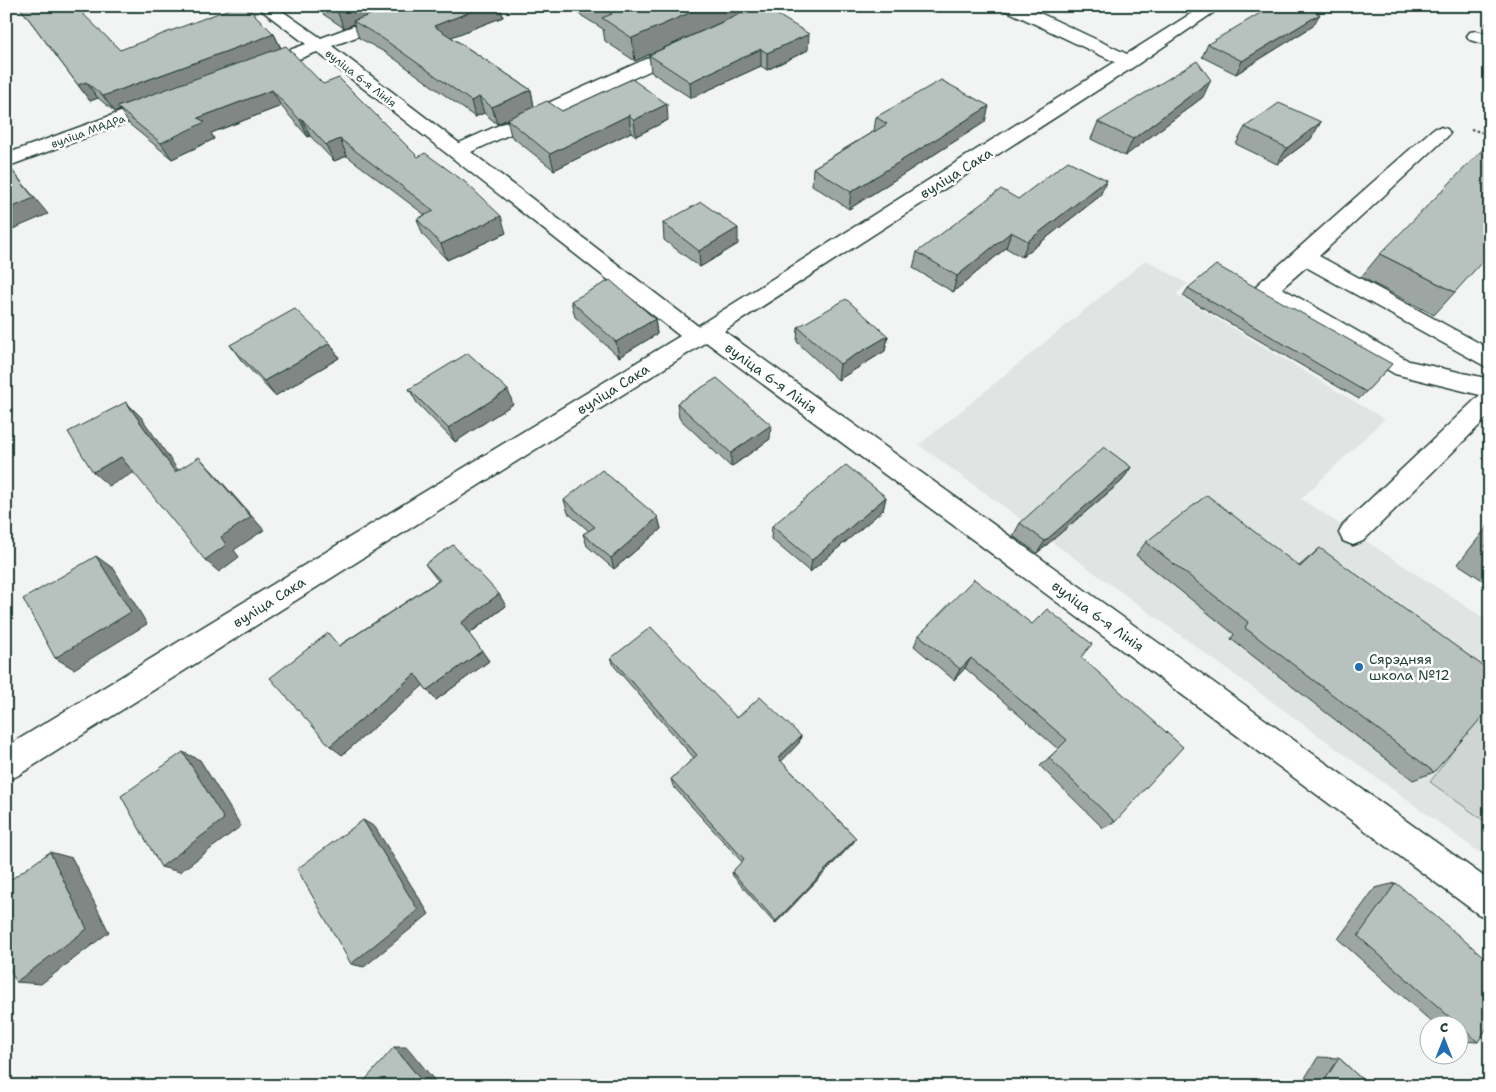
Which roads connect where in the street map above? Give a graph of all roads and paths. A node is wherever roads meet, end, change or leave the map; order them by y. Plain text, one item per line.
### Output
1 (264, 6) edge
2 (423, 6) edge
3 (775, 6) edge
4 (1011, 6) edge
5 (1216, 6) edge
6 (722, 32) edge
7 (704, 40) edge
8 (319, 45) junction
9 (1129, 62) junction
10 (246, 72) edge
11 (172, 100) edge
12 (1440, 133) dead end
13 (456, 152) junction
14 (6, 161) edge
15 (1304, 257) junction
16 (702, 334) junction
17 (1490, 360) edge
18 (1490, 388) edge
19 (1490, 400) edge
20 (1354, 533) dead end
21 (6, 765) edge
22 (1490, 902) edge

1 - 8 street, вуліца 6-я Лінія
2 - 8 street
3 - 6 street
4 - 9 street
5 - 9 street, вуліца Сака
7 - 13 street
8 - 10 street
8 - 13 street, вуліца 6-я Лінія
9 - 16 street, вуліца Сака
11 - 14 street, вуліца МАДРа
12 - 15 street
13 - 16 street, вуліца 6-я Лінія
15 - 17 street
15 - 18 street
16 - 21 street, вуліца Сака
16 - 22 street, вуліца 6-я Лінія
19 - 20 street

